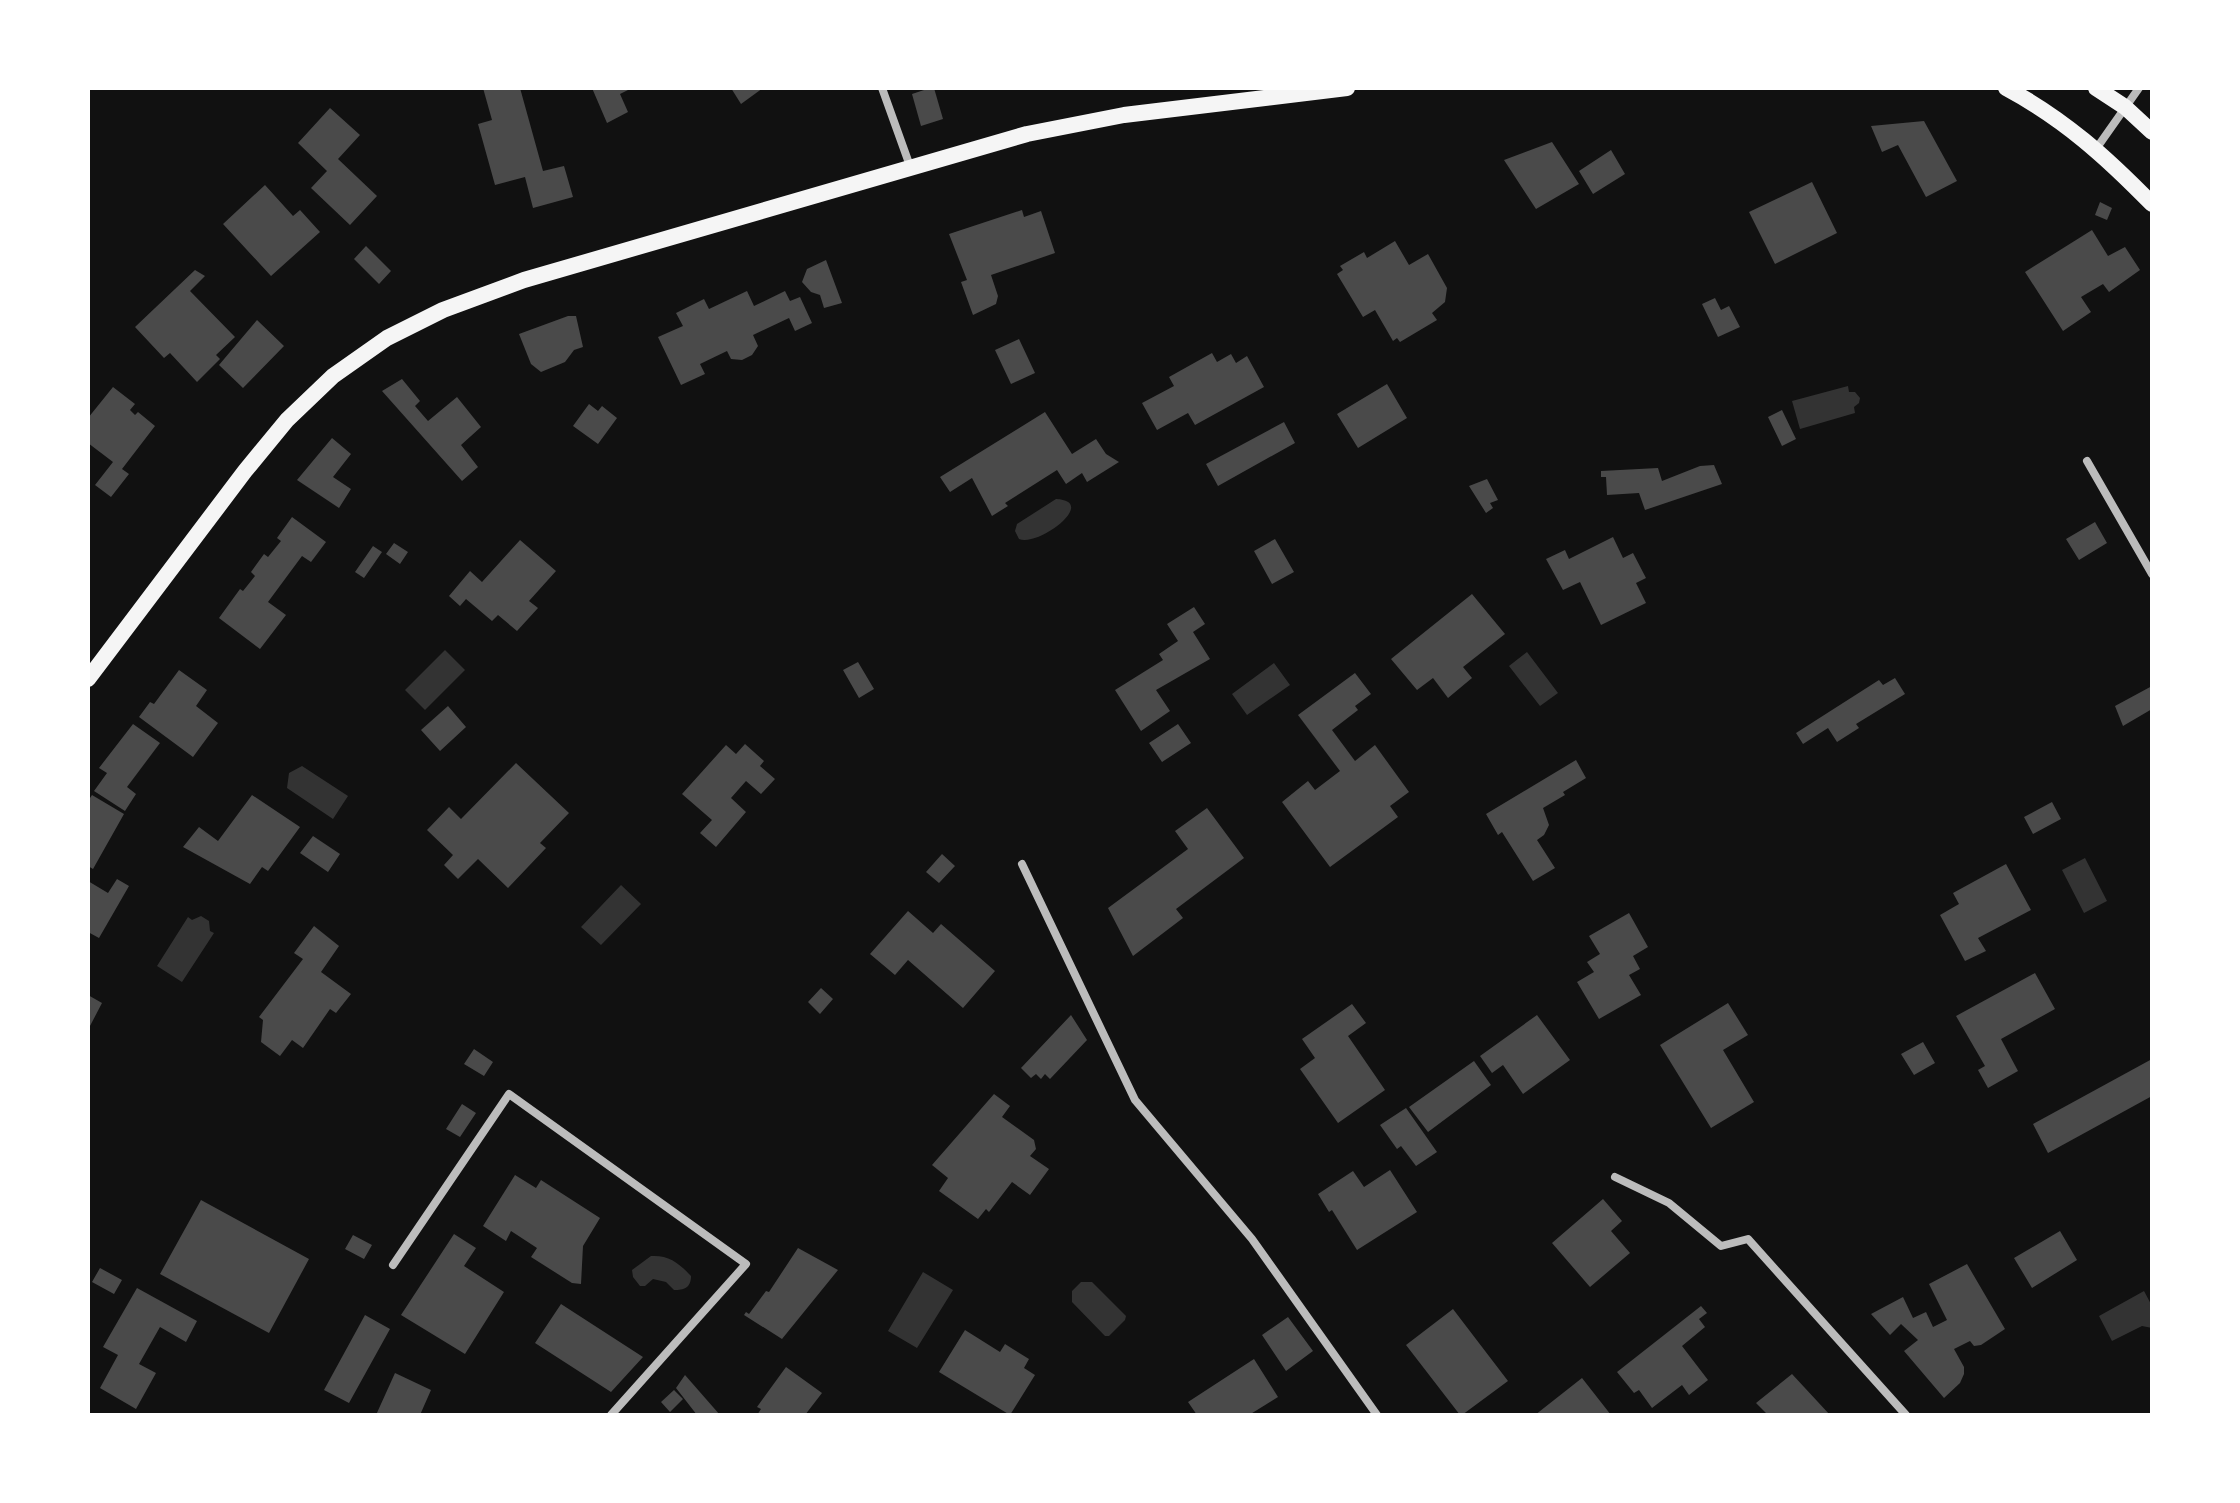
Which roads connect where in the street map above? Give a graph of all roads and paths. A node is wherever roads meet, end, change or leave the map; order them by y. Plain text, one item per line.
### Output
1 (882, 88) edge
2 (1347, 88) edge
3 (2006, 88) edge
4 (2096, 88) edge
5 (2139, 88) edge
6 (2125, 107) junction
7 (2152, 132) edge
8 (2096, 149) junction
9 (910, 166) junction
10 (2152, 204) edge
11 (2087, 461) dead end
12 (2152, 574) edge
13 (88, 679) edge
14 (1022, 864) dead end
15 (1615, 1177) dead end
16 (393, 1265) dead end
17 (611, 1415) edge
18 (1377, 1415) edge
19 (1906, 1415) edge

1 - 9 street
2 - 9 main road
3 - 8 main road
4 - 6 main road
5 - 6 street
6 - 7 main road
6 - 8 street
8 - 10 main road
9 - 13 main road
11 - 12 street
14 - 18 street
15 - 19 street
16 - 17 street

